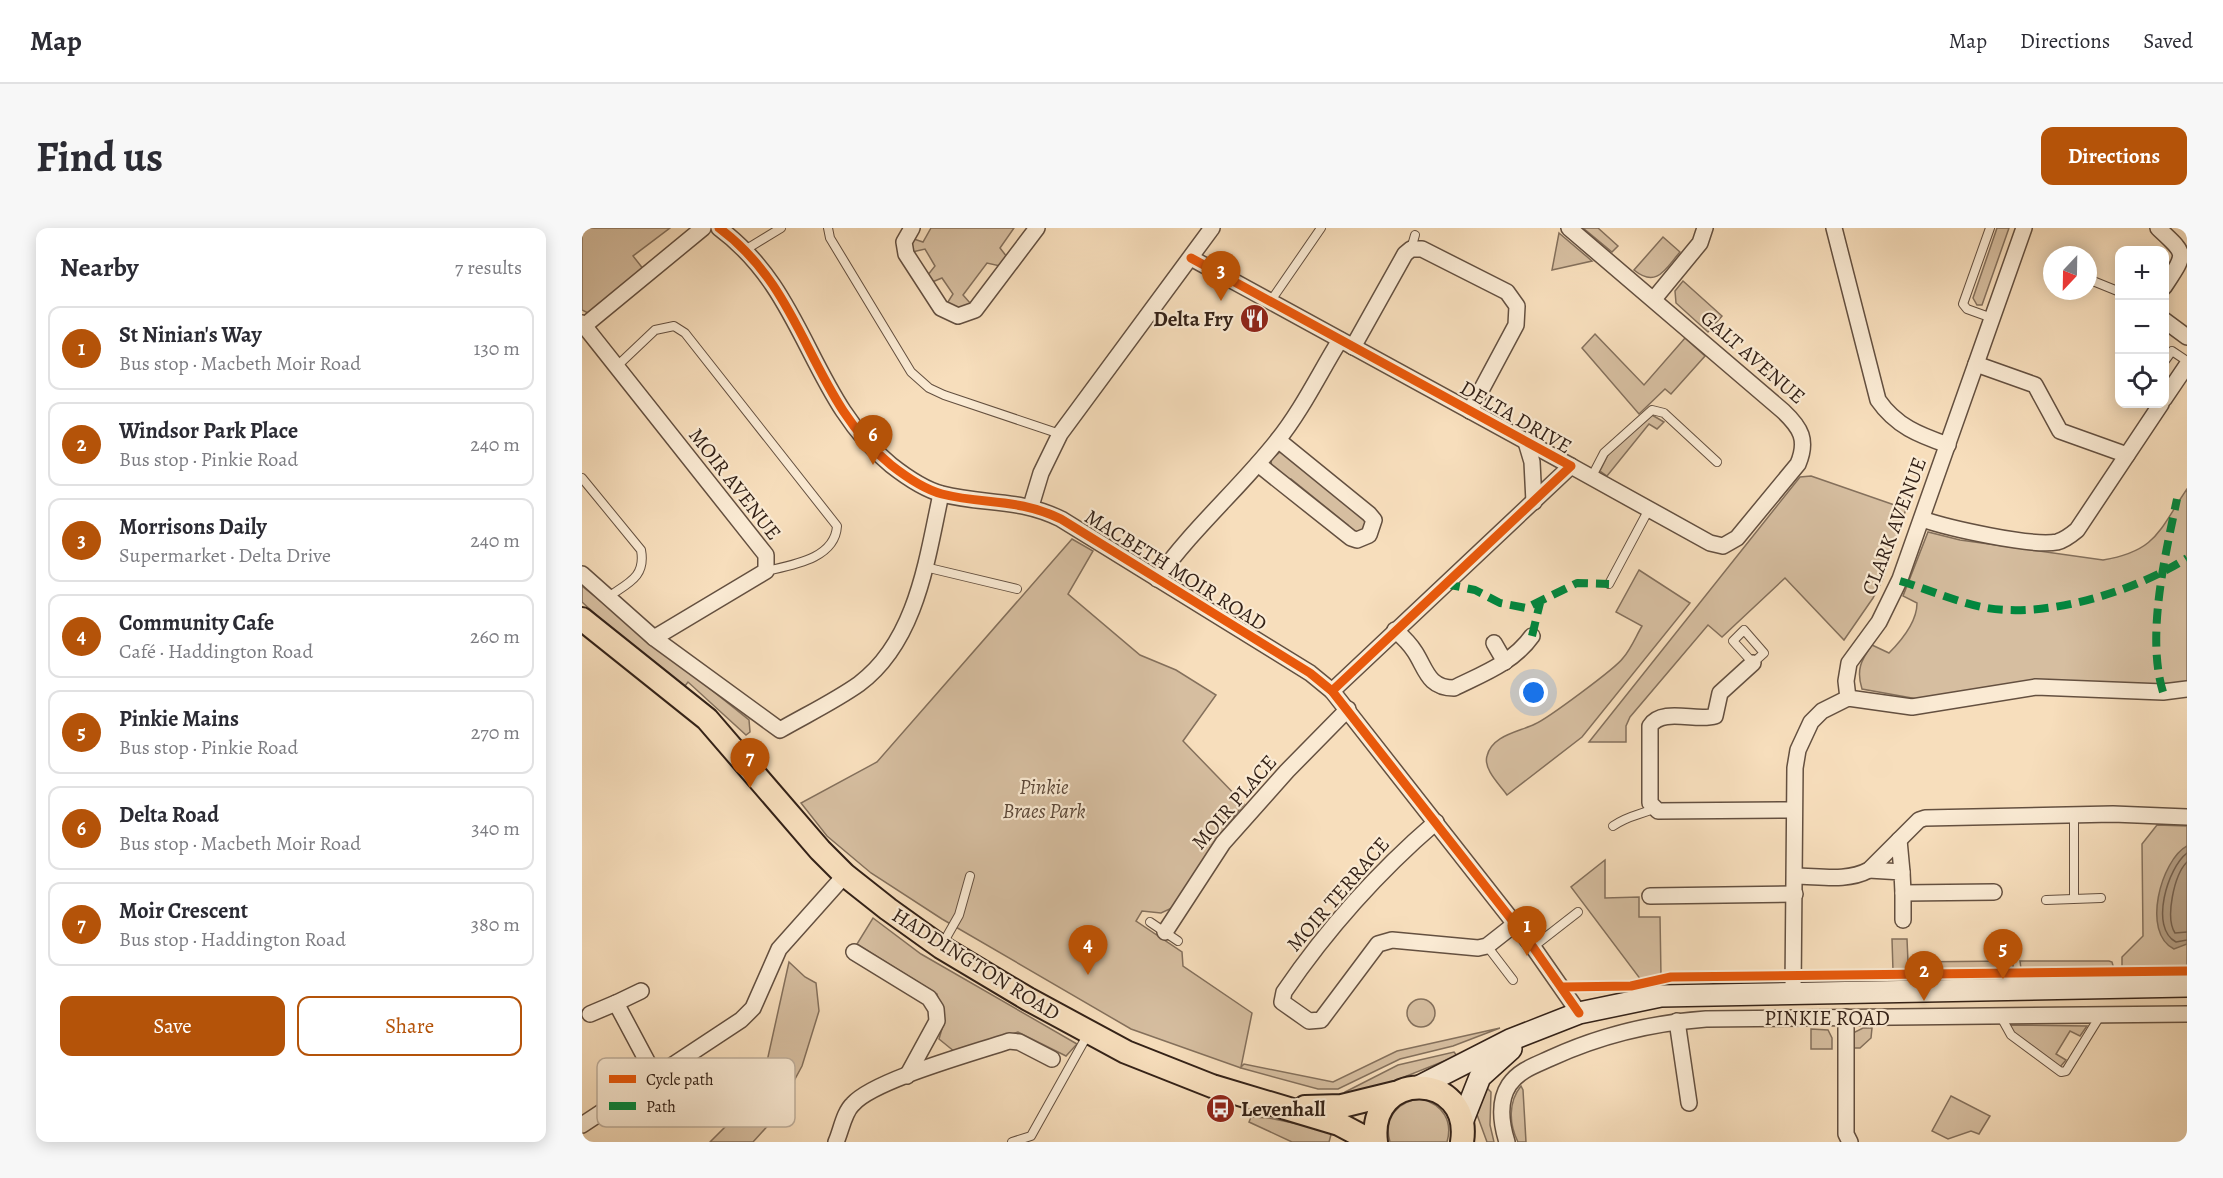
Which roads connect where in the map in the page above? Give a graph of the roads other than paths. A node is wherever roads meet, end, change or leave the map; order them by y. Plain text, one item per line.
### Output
1 (703, 228) edge
2 (719, 228) edge
3 (781, 228) edge
4 (828, 228) edge
5 (912, 228) edge
6 (1037, 228) edge
7 (1212, 228) edge
8 (1321, 228) edge
9 (1569, 228) edge
10 (1705, 228) edge
11 (1834, 228) edge
12 (1990, 228) edge
13 (2024, 228) edge
14 (2158, 228) edge
15 (746, 250) junction
16 (1191, 258) junction
17 (2169, 281) edge
18 (2097, 283) edge
19 (2115, 290) edge
20 (1654, 299) junction
21 (1270, 302) junction
22 (1992, 318) junction
23 (583, 324) edge
24 (2169, 324) edge
25 (2187, 337) edge
26 (1340, 340) junction
27 (1353, 348) junction
28 (2169, 355) edge
29 (2187, 363) edge
30 (1976, 364) junction
31 (616, 367) junction
32 (2169, 389) edge
33 (2156, 408) edge
34 (1470, 411) junction
35 (1060, 434) junction
36 (1278, 440) junction
37 (1526, 442) junction
38 (1948, 445) junction
39 (2127, 455) junction
40 (1717, 462) dead end
41 (1258, 464) junction
42 (1571, 466) junction
43 (1591, 477) junction
44 (582, 478) edge
45 (941, 494) junction
46 (1534, 502) junction
47 (1031, 506) junction
48 (1650, 509) junction
49 (1922, 519) junction
50 (925, 567) junction
51 (766, 571) junction
52 (582, 574) edge
53 (1157, 579) junction
54 (1609, 584) dead end
55 (1017, 589) dead end
56 (608, 597) junction
57 (582, 619) edge
58 (1395, 630) junction
59 (1532, 636) dead end
60 (654, 638) junction
61 (1494, 643) dead end
62 (1505, 662) junction
63 (1753, 663) dead end
64 (2187, 689) edge
65 (1332, 691) junction
66 (1848, 698) junction
67 (1348, 709) junction
68 (1653, 809) junction
69 (1794, 810) junction
70 (2074, 815) junction
71 (2187, 817) edge
72 (1436, 822) junction
73 (1613, 826) dead end
74 (1899, 840) junction
75 (1869, 870) junction
76 (1902, 872) junction
77 (846, 874) junction
78 (970, 876) dead end
79 (1795, 876) junction
80 (1994, 892) dead end
81 (1903, 893) junction
82 (1795, 894) junction
83 (1650, 896) dead end
84 (2074, 898) junction
85 (2101, 898) dead end
86 (2046, 900) dead end
87 (1578, 912) dead end
88 (1903, 920) dead end
89 (1150, 922) dead end
90 (1515, 924) junction
91 (1171, 937) joint
92 (1486, 946) junction
93 (941, 947) junction
94 (1533, 947) junction
95 (854, 952) dead end
96 (1514, 980) dead end
97 (2187, 986) edge
98 (2076, 987) junction
99 (641, 991) dead end
100 (1792, 992) junction
101 (616, 1003) junction
102 (1579, 1012) junction
103 (590, 1014) dead end
104 (2187, 1014) edge
105 (2076, 1016) junction
106 (2100, 1016) junction
107 (1846, 1017) junction
108 (2001, 1017) junction
109 (1677, 1021) junction
110 (1542, 1029) junction
111 (1089, 1033) junction
112 (925, 1044) junction
113 (645, 1058) edge
114 (684, 1058) edge
115 (1052, 1059) dead end
116 (947, 1062) junction
117 (907, 1076) junction
118 (1419, 1087) junction
119 (1395, 1094) junction
120 (1689, 1103) dead end
121 (1289, 1107) junction
122 (597, 1115) edge
123 (582, 1125) edge
124 (1465, 1134) edge
125 (836, 1142) edge
126 (1012, 1142) edge
127 (1375, 1142) edge
128 (1507, 1142) edge
129 (1850, 1142) edge

1 - 23 street
2 - 15 street, MACBETH MOIR ROAD
3 - 15 lane
4 - 35 lane
5 - 6 street
7 - 16 street
8 - 21 lane
9 - 20 street, GALT AVENUE
10 - 20 street
11 - 38 street
12 - 22 lane
13 - 22 street, CLARK AVENUE
14 - 17 street
15 - 45 street, MACBETH MOIR ROAD
16 - 21 street, DELTA DRIVE
16 - 35 street
18 - 19 lane
20 - 48 street, GALT AVENUE
21 - 26 street, DELTA DRIVE
22 - 30 street, CLARK AVENUE
23 - 31 street, MOIR AVENUE
24 - 25 street
26 - 27 street, DELTA DRIVE
26 - 36 street
27 - 34 street, DELTA DRIVE
27 - 34 street, DELTA DRIVE
28 - 29 lane
29 - 32 street
30 - 38 street, CLARK AVENUE
30 - 39 street
31 - 51 street, MOIR AVENUE
31 - 51 lane
33 - 39 street
34 - 37 street, DELTA DRIVE
35 - 47 street
36 - 41 street
36 - 41 street
37 - 42 street, DELTA DRIVE
37 - 46 street, DELTA DRIVE
38 - 49 street, CLARK AVENUE
39 - 49 street
40 - 43 lane
41 - 53 street
42 - 43 street, GALT AVENUE
42 - 46 street, DELTA DRIVE
43 - 48 street, GALT AVENUE
44 - 56 lane
45 - 47 street, MACBETH MOIR ROAD
45 - 50 street
46 - 58 street, DELTA DRIVE
47 - 53 street, MACBETH MOIR ROAD
48 - 54 lane
49 - 66 street, CLARK AVENUE
50 - 55 lane
50 - 60 street
51 - 60 street, MOIR AVENUE
52 - 56 street
53 - 65 street, MACBETH MOIR ROAD
56 - 60 street
57 - 77 main road, HADDINGTON ROAD
58 - 62 street
58 - 65 street, DELTA DRIVE
59 - 62 street
61 - 62 street
63 - 68 street
64 - 66 street
65 - 67 street, MACBETH MOIR ROAD
66 - 69 street
67 - 72 street, MACBETH MOIR ROAD
67 - 91 street, MOIR PLACE
68 - 69 street
68 - 73 lane
69 - 79 street
70 - 71 street
70 - 74 street
70 - 84 lane
72 - 90 street, MACBETH MOIR ROAD
72 - 92 street, MOIR TERRACE
74 - 75 street
74 - 76 street
75 - 76 street
75 - 79 street
76 - 81 street
77 - 93 main road, HADDINGTON ROAD
77 - 114 street
78 - 93 lane
79 - 82 street
80 - 81 street
81 - 88 street
82 - 83 street
82 - 100 street
84 - 85 lane
84 - 86 lane
87 - 94 lane
89 - 91 lane
90 - 92 street
90 - 94 street, MACBETH MOIR ROAD
92 - 96 lane
93 - 111 main road, HADDINGTON ROAD
94 - 102 street, MACBETH MOIR ROAD
95 - 112 street
97 - 98 main road, PINKIE ROAD
98 - 100 main road, PINKIE ROAD
98 - 105 street
99 - 101 street
100 - 102 main road, PINKIE ROAD
101 - 103 street
101 - 113 street
102 - 110 main road, PINKIE ROAD
104 - 106 street, PINKIE ROAD
105 - 106 street, PINKIE ROAD
105 - 108 street, PINKIE ROAD
106 - 108 lane
107 - 108 street, PINKIE ROAD
107 - 109 street, PINKIE ROAD
107 - 129 street
109 - 120 street
109 - 128 street, PINKIE ROAD
110 - 118 main road, PINKIE ROAD
110 - 124 main road, PINKIE ROAD
111 - 121 main road, HADDINGTON ROAD
111 - 126 lane
112 - 116 street
112 - 117 street
115 - 116 street
116 - 117 street
117 - 125 street
118 - 119 main road, HADDINGTON ROAD
118 - 124 main road
119 - 121 main road, HADDINGTON ROAD
119 - 127 main road
121 - 127 main road, HADDINGTON ROAD
122 - 123 street

